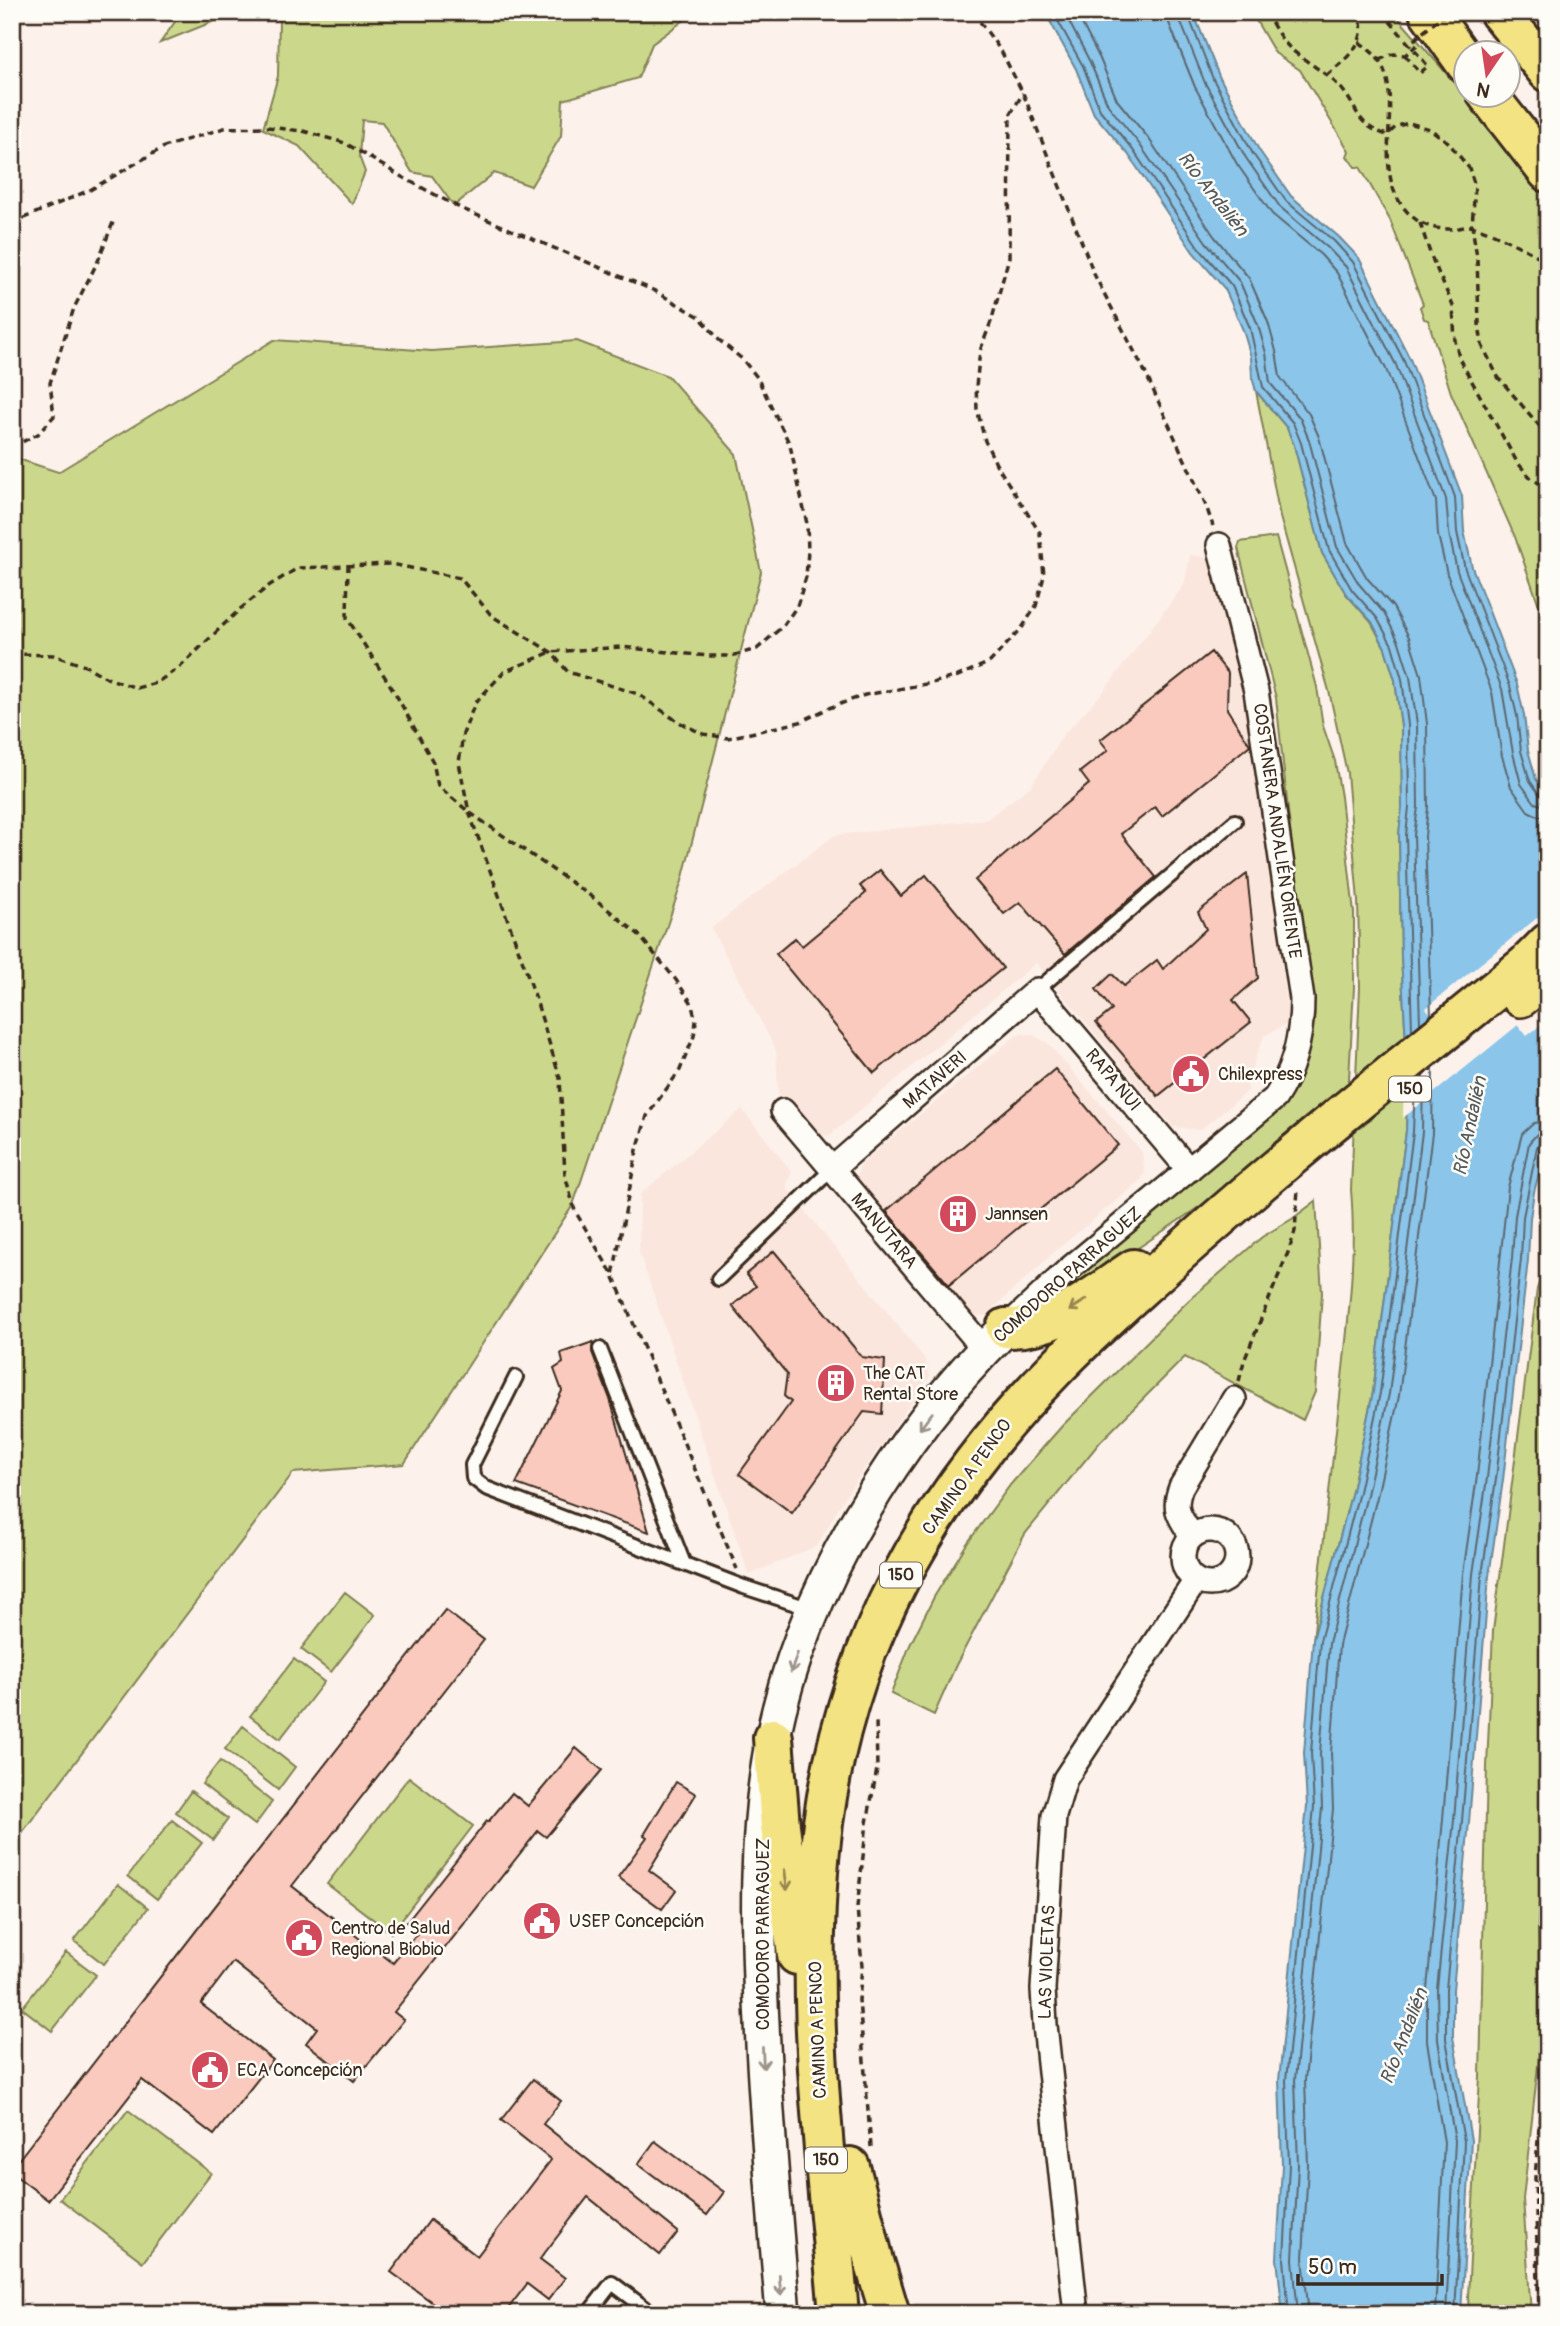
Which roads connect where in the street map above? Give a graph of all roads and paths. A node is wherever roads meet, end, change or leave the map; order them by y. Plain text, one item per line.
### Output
1 (973, 12) edge
2 (1266, 12) edge
3 (1382, 12) edge
4 (1499, 12) edge
5 (1515, 12) edge
6 (1436, 19) edge
7 (1356, 20) dead end
8 (1461, 38) edge
9 (1359, 42) junction
10 (1409, 44) junction
11 (1452, 44) edge
12 (1548, 46) edge
13 (1405, 55) junction
14 (1379, 60) junction
15 (1548, 72) edge
16 (1327, 75) junction
17 (1023, 93) junction
18 (1522, 103) edge
19 (1499, 108) edge
20 (1548, 133) edge
21 (1387, 135) junction
22 (1548, 172) edge
23 (114, 220) dead end
24 (12, 223) edge
25 (1420, 223) junction
26 (1472, 226) junction
27 (1548, 261) edge
28 (1548, 436) edge
29 (12, 447) edge
30 (1548, 489) edge
31 (1219, 545) joint
32 (348, 564) junction
33 (551, 652) junction
34 (12, 656) edge
35 (469, 812) junction
36 (1235, 821) dead end
37 (1540, 968) edge
38 (1037, 990) junction
39 (1262, 1110) joint
40 (783, 1111) dead end
41 (1296, 1168) junction
42 (832, 1169) junction
43 (1189, 1170) junction
44 (1238, 1201) junction
45 (613, 1275) junction
46 (718, 1279) dead end
47 (995, 1339) junction
48 (600, 1349) dead end
49 (516, 1377) dead end
50 (1234, 1399) joint
51 (1192, 1536) junction
52 (727, 1545) dead end
53 (684, 1564) junction
54 (1190, 1573) junction
55 (814, 1610) junction
56 (872, 1701) junction
57 (773, 1738) junction
58 (1548, 1877) edge
59 (1548, 1959) edge
60 (1548, 1985) edge
61 (818, 2067) junction
62 (860, 2159) junction
63 (588, 2314) edge
64 (653, 2314) edge
65 (783, 2314) edge
66 (839, 2314) edge
67 (861, 2314) edge
68 (890, 2314) edge
69 (1076, 2314) edge
70 (1539, 2314) edge

1 - 17 path
2 - 16 path
3 - 10 path, bridge
4 - 15 highway
5 - 12 highway
6 - 8 highway
6 - 10 path, bridge
6 - 11 highway
6 - 13 path
7 - 9 path
9 - 14 path
9 - 16 path
10 - 13 path, bridge
13 - 14 path
14 - 21 path
16 - 21 path
17 - 31 path
17 - 33 path
18 - 20 highway
19 - 22 highway
21 - 25 path
21 - 26 path
23 - 29 path
24 - 33 path
25 - 26 path
25 - 30 path
26 - 27 path
26 - 28 path
31 - 39 street, COSTANERA ANDALIÉN ORIENTE
32 - 33 path
32 - 34 path
32 - 35 path
33 - 35 path
35 - 45 path
35 - 45 path
36 - 38 lane
37 - 41 highway, CAMINO A PENCO / 150
38 - 42 street, MATAVERI
38 - 43 street, RAPA NUI
39 - 43 street, COMODORO PARRAGUEZ
40 - 42 street, MANUTARA
41 - 44 highway, CAMINO A PENCO / 150
41 - 50 path
41 - 56 highway, CAMINO A PENCO / 150
42 - 46 lane
42 - 47 street, MANUTARA
43 - 47 street, COMODORO PARRAGUEZ
44 -> 47 highway
44 - 61 highway, CAMINO A PENCO / 150
45 - 52 path
47 -> 55 street, COMODORO PARRAGUEZ
48 - 53 lane
49 - 53 lane
50 - 51 street
51 - 54 street
51 - 54 street
53 - 55 lane
54 - 69 street, LAS VIOLETAS
55 -> 57 street, COMODORO PARRAGUEZ
56 - 62 path
56 - 62 highway, CAMINO A PENCO / 150
57 -> 61 highway
57 -> 65 street, COMODORO PARRAGUEZ
58 - 59 path
60 - 70 path
61 - 66 highway, CAMINO A PENCO / 150
62 - 67 highway, CAMINO A PENCO / 150
62 - 68 highway
63 - 64 lane

